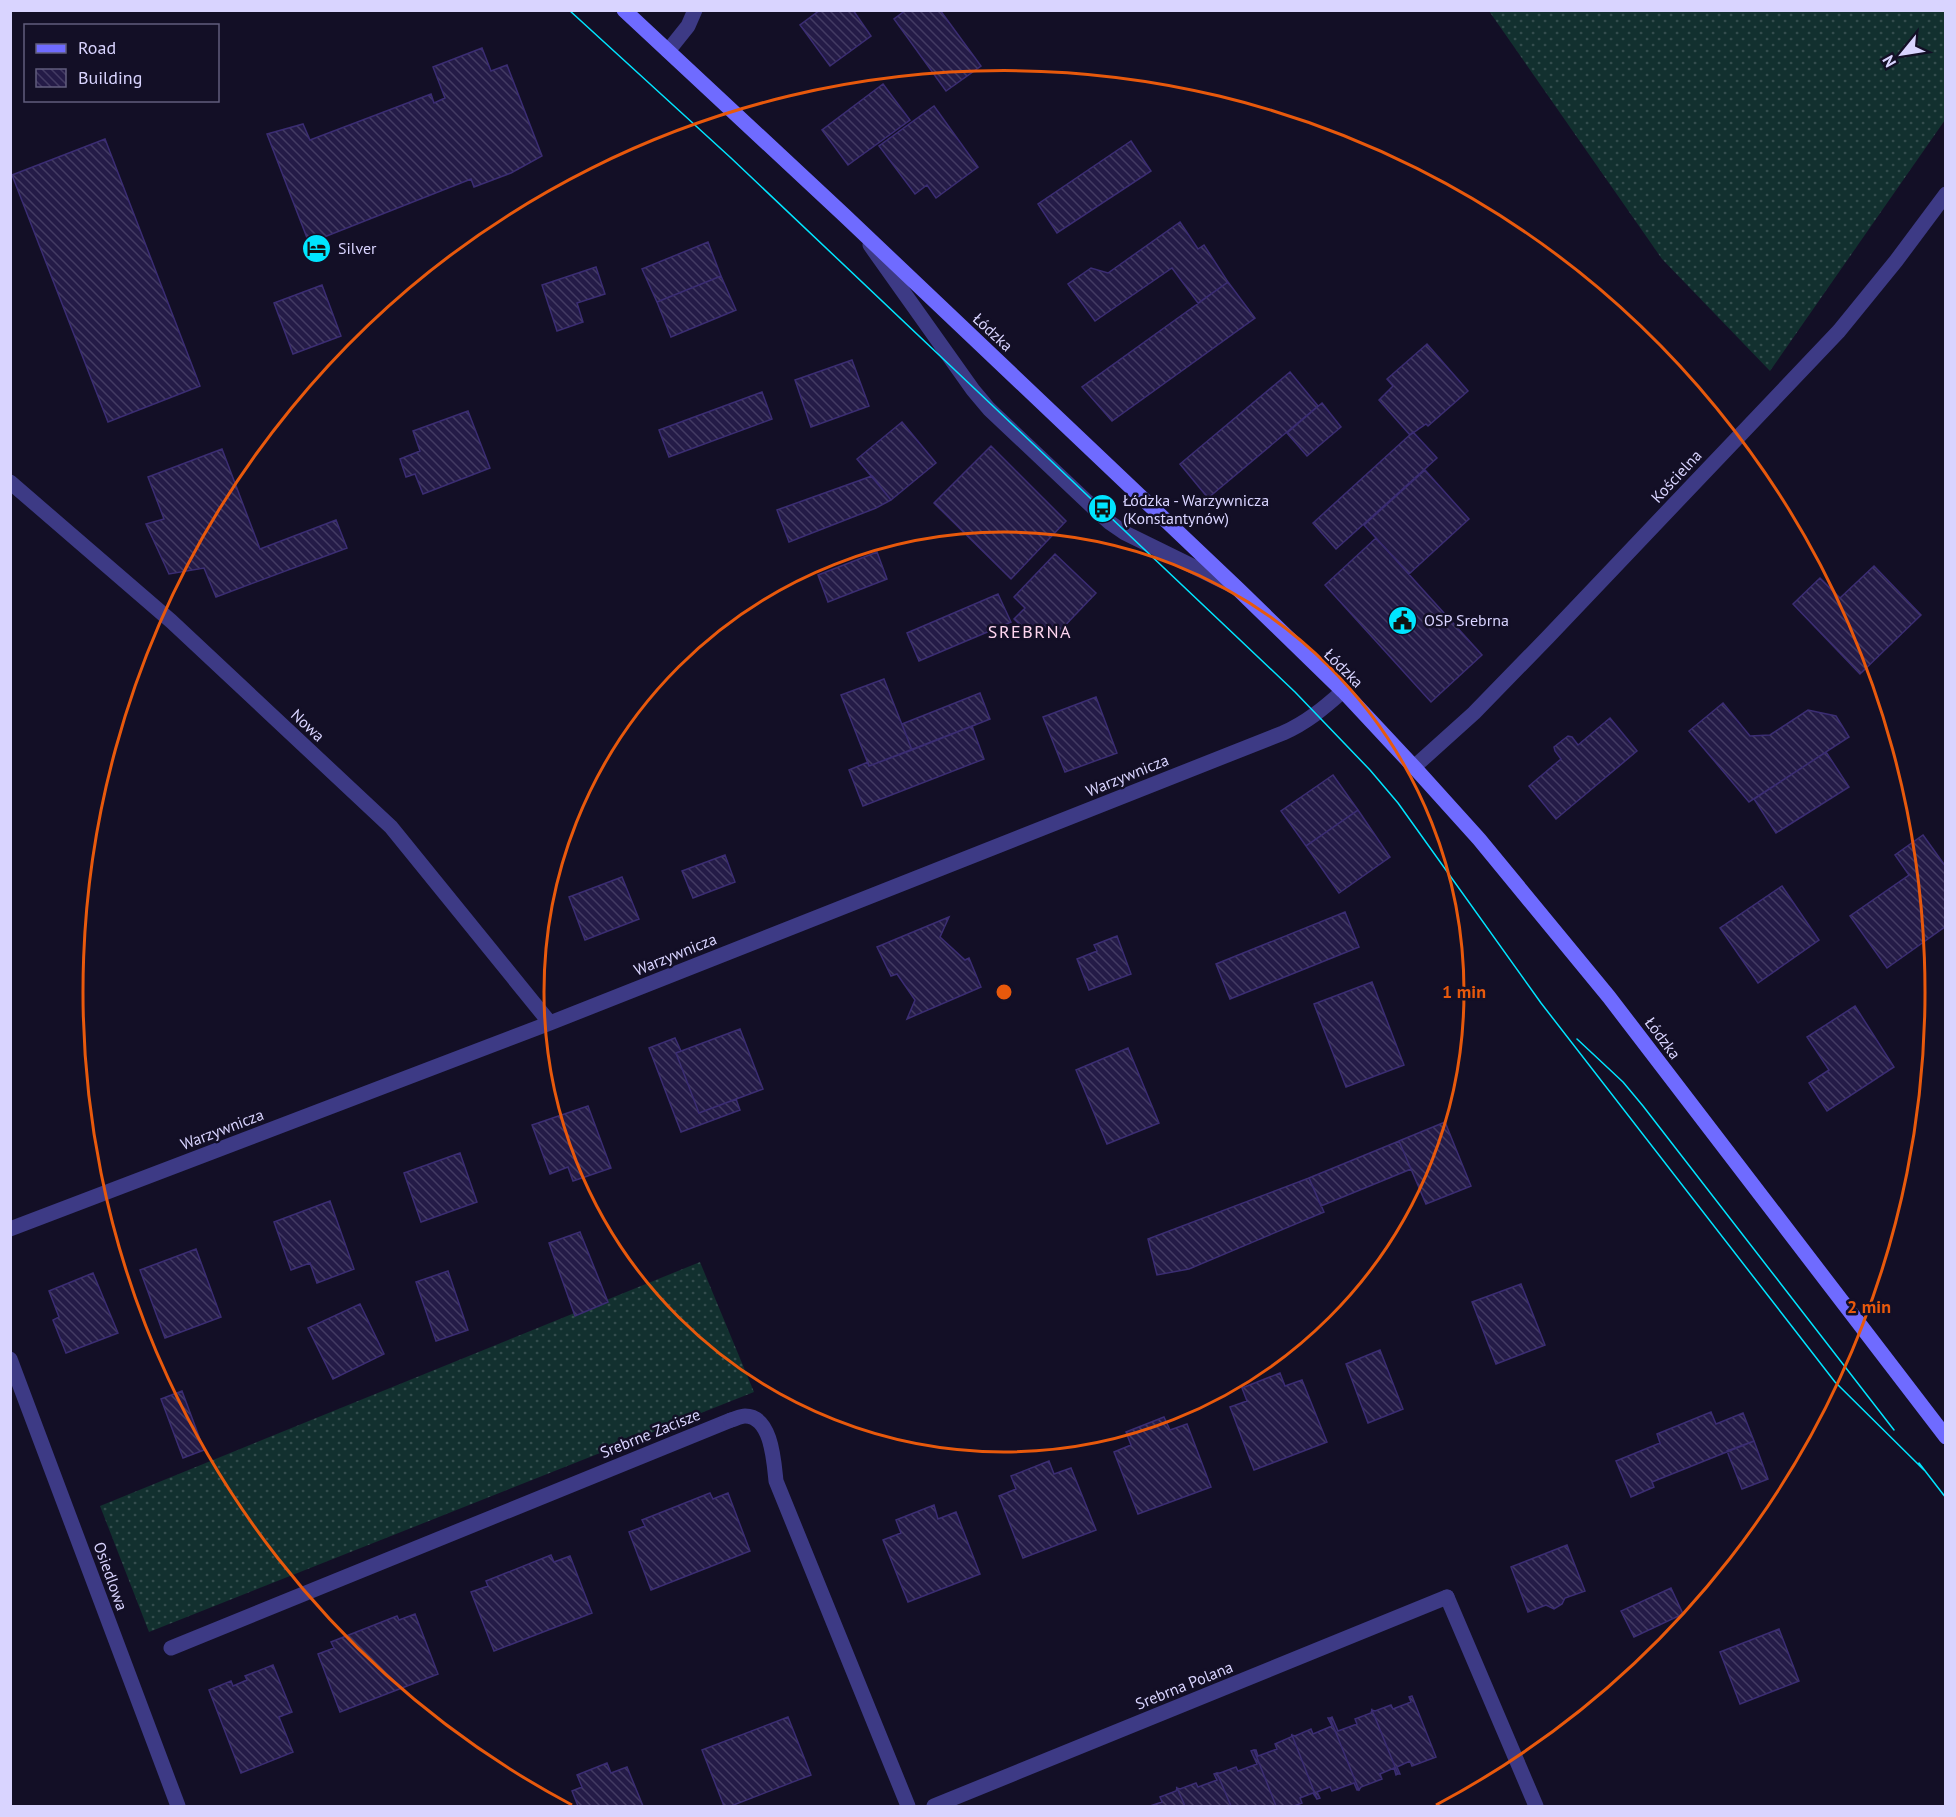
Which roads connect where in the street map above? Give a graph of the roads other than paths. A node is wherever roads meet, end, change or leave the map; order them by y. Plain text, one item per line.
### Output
1 (624, 10) edge
2 (695, 10) edge
3 (668, 51) junction
4 (1946, 194) edge
5 (862, 233) junction
6 (10, 482) edge
7 (1238, 589) junction
8 (1343, 692) junction
9 (1414, 767) junction
10 (550, 1023) junction
11 (10, 1229) edge
12 (10, 1359) edge
13 (1946, 1437) edge
14 (171, 1648) dead end
15 (178, 1806) edge
16 (908, 1806) edge
17 (934, 1806) edge
18 (1536, 1806) edge

1 - 3 main road, Łódzka
2 - 3 street
3 - 5 main road, Łódzka
4 - 9 street, Kościelna
5 - 7 main road, Łódzka
5 - 7 street
6 - 10 street, Nowa
7 - 8 main road, Łódzka
8 - 9 main road, Łódzka
8 - 10 street, Warzywnicza
9 - 13 main road, Łódzka
10 - 11 street, Warzywnicza
12 - 15 street, Osiedlowa
14 - 16 street, Srebrne Zacisze
17 - 18 street, Srebrna Polana

